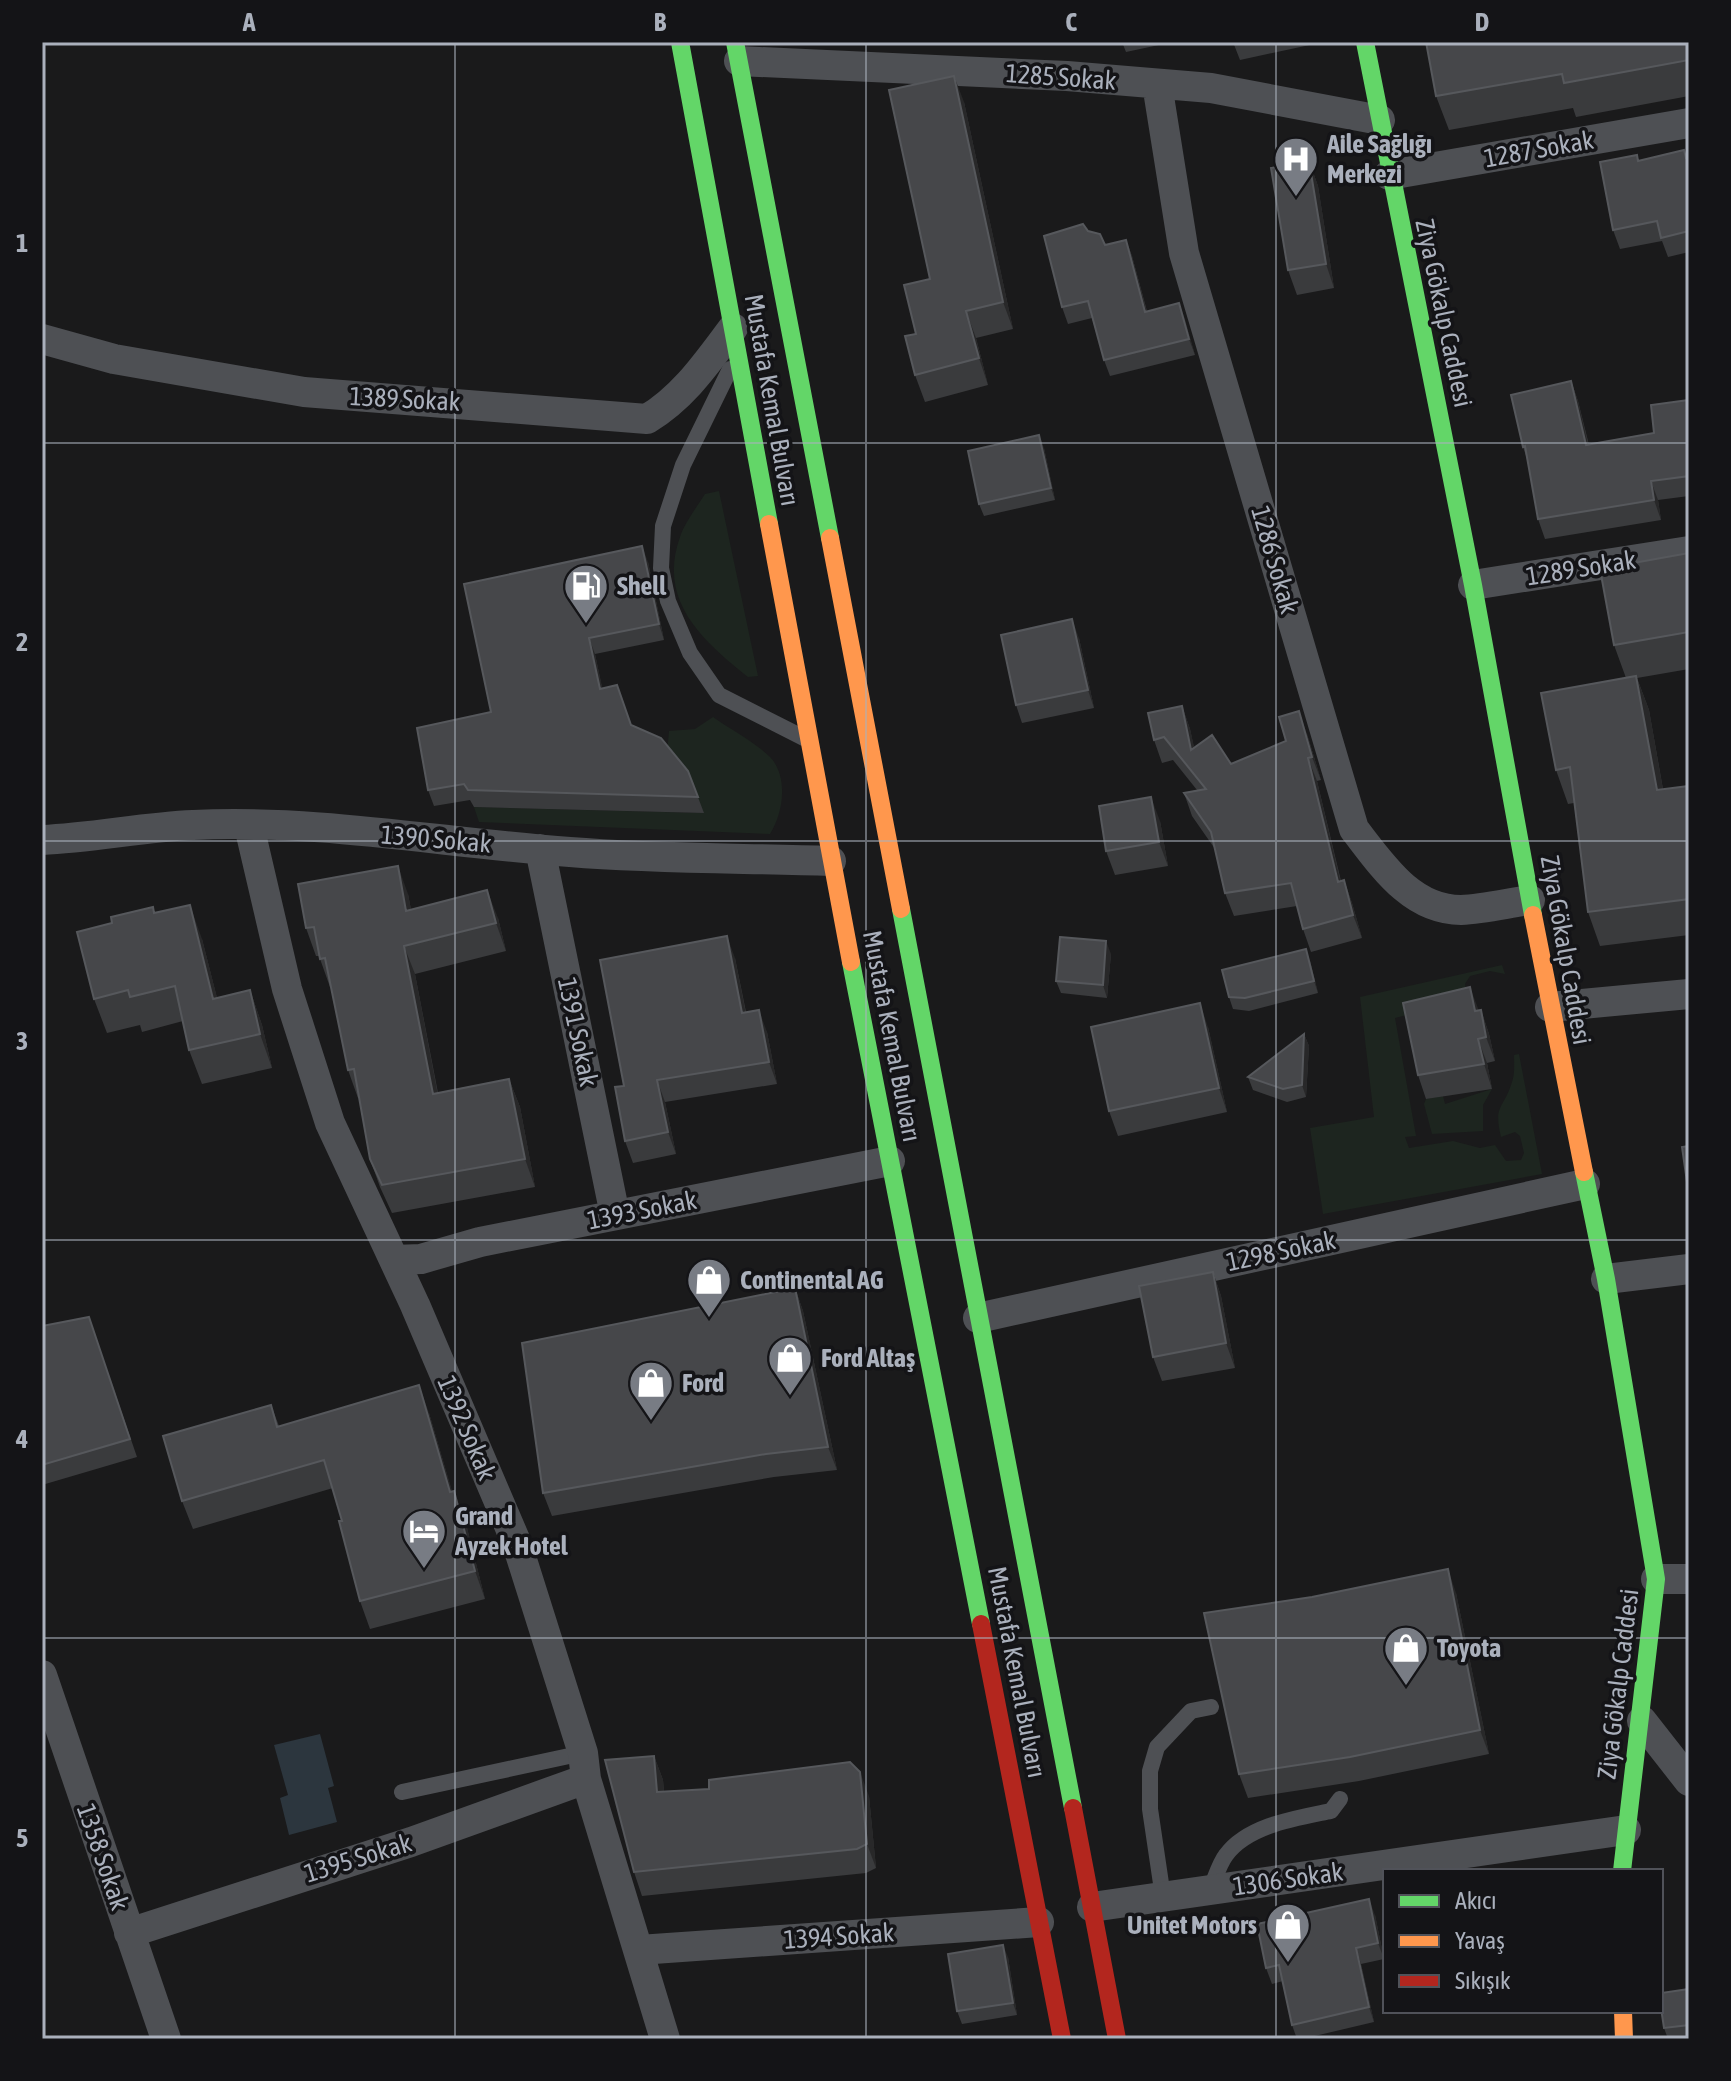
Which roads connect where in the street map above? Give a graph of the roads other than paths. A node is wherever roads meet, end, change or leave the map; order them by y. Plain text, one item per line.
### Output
1 (680, 42) edge
2 (1365, 42) edge
3 (737, 52) edge
4 (1157, 84) junction
5 (1380, 120) junction
6 (1689, 123) edge
7 (1389, 175) junction
8 (42, 339) edge
9 (735, 341) junction
10 (1689, 551) edge
11 (1473, 585) junction
12 (809, 741) junction
13 (249, 826) junction
14 (42, 840) edge
15 (540, 849) junction
16 (831, 861) junction
17 (1530, 900) junction
18 (1689, 994) edge
19 (1550, 1007) junction
20 (890, 1161) junction
21 (1585, 1184) junction
22 (615, 1215) junction
23 (394, 1260) junction
24 (1689, 1269) edge
25 (1606, 1279) junction
26 (978, 1318) junction
27 (1656, 1579) junction
28 (1689, 1579) edge
29 (42, 1675) edge
30 (1211, 1707) dead end
31 (1642, 1721) junction
32 (584, 1766) junction
33 (1689, 1781) edge
34 (402, 1792) dead end
35 (1340, 1799) dead end
36 (1626, 1830) junction
37 (1622, 1869) edge
38 (1210, 1890) junction
39 (1163, 1897) junction
40 (1092, 1907) junction
41 (1039, 1922) junction
42 (129, 1933) junction
43 (639, 1950) junction
44 (1623, 2013) edge
45 (166, 2039) edge
46 (665, 2039) edge
47 (1062, 2039) edge
48 (1117, 2039) edge
49 (1624, 2039) edge

1 - 9 main road, Mustafa Kemal Bulvarı
2 - 5 main road, Ziya Gökalp Caddesi
3 - 4 street, 1285 Sokak
3 - 26 main road, Mustafa Kemal Bulvarı
4 - 5 street, 1285 Sokak
4 - 17 street, 1286 Sokak
5 - 7 main road, Ziya Gökalp Caddesi
6 - 7 street, 1287 Sokak
7 - 11 main road, Ziya Gökalp Caddesi
8 - 9 street, 1389 Sokak
9 - 12 main road, Mustafa Kemal Bulvarı
9 - 12 lane
10 - 11 street, 1289 Sokak
11 - 17 main road, Ziya Gökalp Caddesi
12 - 16 main road, Mustafa Kemal Bulvarı
13 - 14 street, 1390 Sokak
13 - 15 street, 1390 Sokak
13 - 23 street, 1392 Sokak
15 - 16 street, 1390 Sokak
15 - 22 street, 1391 Sokak
16 - 20 main road, Mustafa Kemal Bulvarı
17 - 19 main road, Ziya Gökalp Caddesi
18 - 19 street
19 - 21 main road, Ziya Gökalp Caddesi
20 - 22 street, 1393 Sokak
20 - 41 main road, Mustafa Kemal Bulvarı
21 - 25 main road, Ziya Gökalp Caddesi
21 - 26 street, 1298 Sokak
22 - 23 street, 1393 Sokak
23 - 32 street, 1392 Sokak
24 - 25 street
25 - 27 main road, Ziya Gökalp Caddesi
26 - 40 main road, Mustafa Kemal Bulvarı
27 - 28 street
27 - 31 main road, Ziya Gökalp Caddesi
29 - 42 street, 1358 Sokak
30 - 39 lane
31 - 33 street
31 - 36 main road, Ziya Gökalp Caddesi
32 - 34 lane
32 - 42 street, 1395 Sokak
32 - 43 street, 1392 Sokak
35 - 38 lane
36 - 37 main road, Ziya Gökalp Caddesi
36 - 38 street, 1306 Sokak
38 - 39 street, 1306 Sokak
39 - 40 street, 1306 Sokak
40 - 48 main road, Mustafa Kemal Bulvarı
41 - 43 street, 1394 Sokak
41 - 47 main road, Mustafa Kemal Bulvarı
42 - 45 street, 1358 Sokak
43 - 46 street, 1392 Sokak
44 - 49 main road

